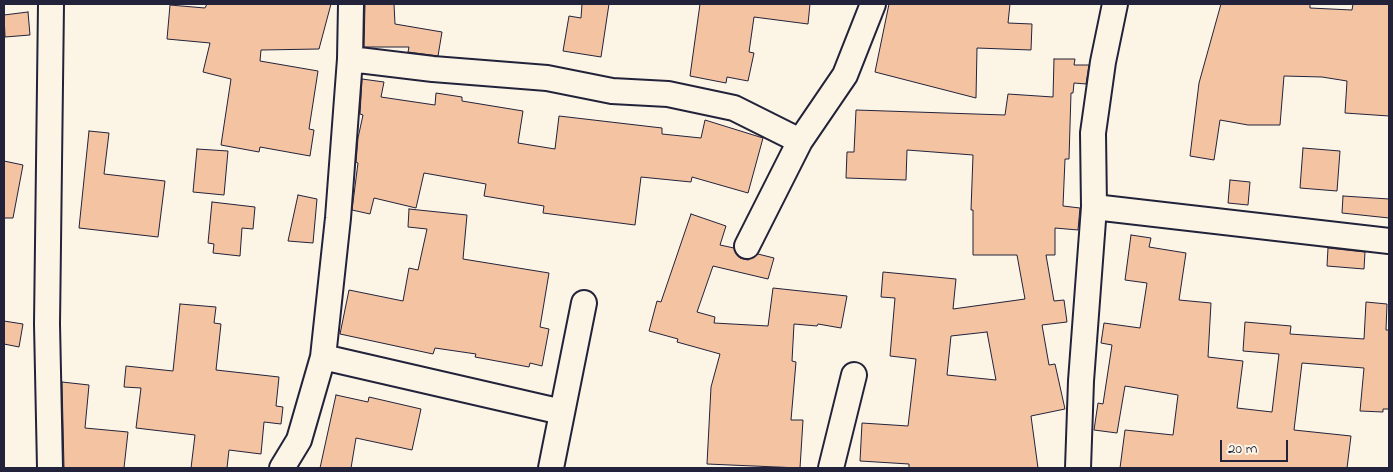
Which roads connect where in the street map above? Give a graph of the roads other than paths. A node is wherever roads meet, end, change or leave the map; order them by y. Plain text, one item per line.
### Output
1 (51, 4) edge
2 (351, 4) edge
3 (873, 4) edge
4 (1115, 4) edge
5 (350, 60) junction
6 (800, 141) junction
7 (1094, 207) junction
8 (1389, 241) edge
9 (747, 246) dead end
10 (584, 303) dead end
11 (323, 357) junction
12 (854, 375) dead end
13 (562, 412) junction
14 (50, 468) edge
15 (282, 468) edge
16 (551, 468) edge
17 (831, 468) edge
18 (1078, 468) edge

1 - 14 street
2 - 5 street
3 - 6 street
4 - 7 street
5 - 6 street
5 - 11 street
6 - 9 street
7 - 8 street
7 - 18 street
10 - 13 street
11 - 13 street
11 - 15 street
12 - 17 street
13 - 16 street

